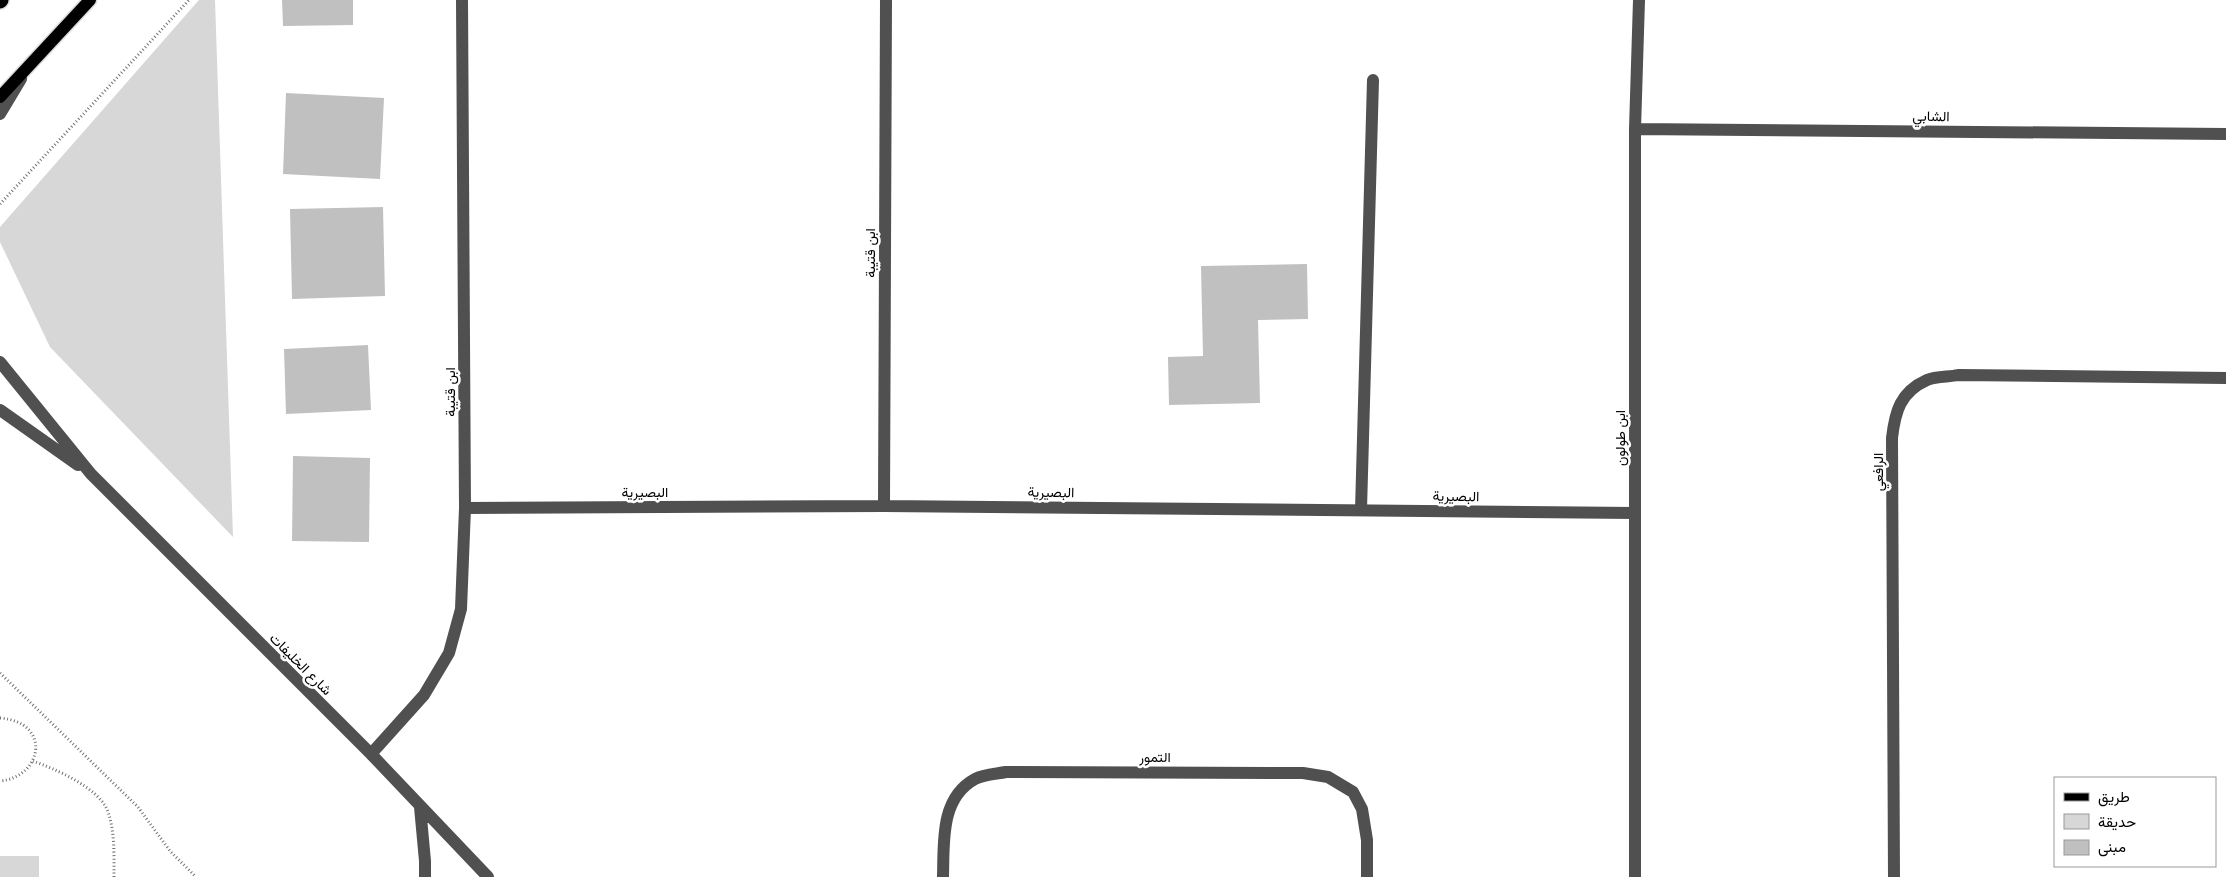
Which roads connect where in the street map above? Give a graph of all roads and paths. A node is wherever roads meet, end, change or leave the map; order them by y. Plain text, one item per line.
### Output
1 (90, 0) edge
2 (189, 0) edge
3 (462, 0) edge
4 (886, 0) edge
5 (1640, 0) edge
6 (26, 71) junction
7 (1373, 80) dead end
8 (0, 97) edge
9 (0, 114) edge
10 (1635, 129) junction
11 (2226, 134) edge
12 (0, 204) edge
13 (0, 362) edge
14 (2226, 378) edge
15 (0, 410) edge
16 (91, 474) junction
17 (884, 506) junction
18 (466, 508) junction
19 (1361, 510) junction
20 (1636, 513) junction
21 (0, 673) edge
22 (0, 718) edge
23 (371, 754) junction
24 (33, 761) junction
25 (0, 782) edge
26 (420, 807) junction
27 (114, 877) edge
28 (196, 877) edge
29 (425, 877) edge
30 (488, 877) edge
31 (944, 877) edge
32 (1367, 877) edge
33 (1635, 877) edge
34 (1894, 877) edge

1 - 6 main road
2 - 12 path
3 - 18 street, ابن قتيبة
4 - 17 street, ابن قتيبة
5 - 10 street, ابن طولون
6 - 8 main road
6 - 9 street
7 - 19 street
10 - 11 street, الشابي
10 - 20 street, ابن طولون
13 - 16 street, شارع الخليفات
14 - 34 street, الرافعي
15 - 16 street, شارع الخليفات
16 - 23 street, شارع الخليفات
17 - 18 street, البصيرية
17 - 19 street, البصيرية
18 - 23 street, ابن قتيبة
19 - 20 street, البصيرية
20 - 33 street, ابن طولون
21 - 28 path
22 - 24 path
23 - 26 street, شارع الخليفات
24 - 25 path
24 - 27 path
26 - 29 street
26 - 30 street, شارع الخليفات
31 - 32 street, التمور

